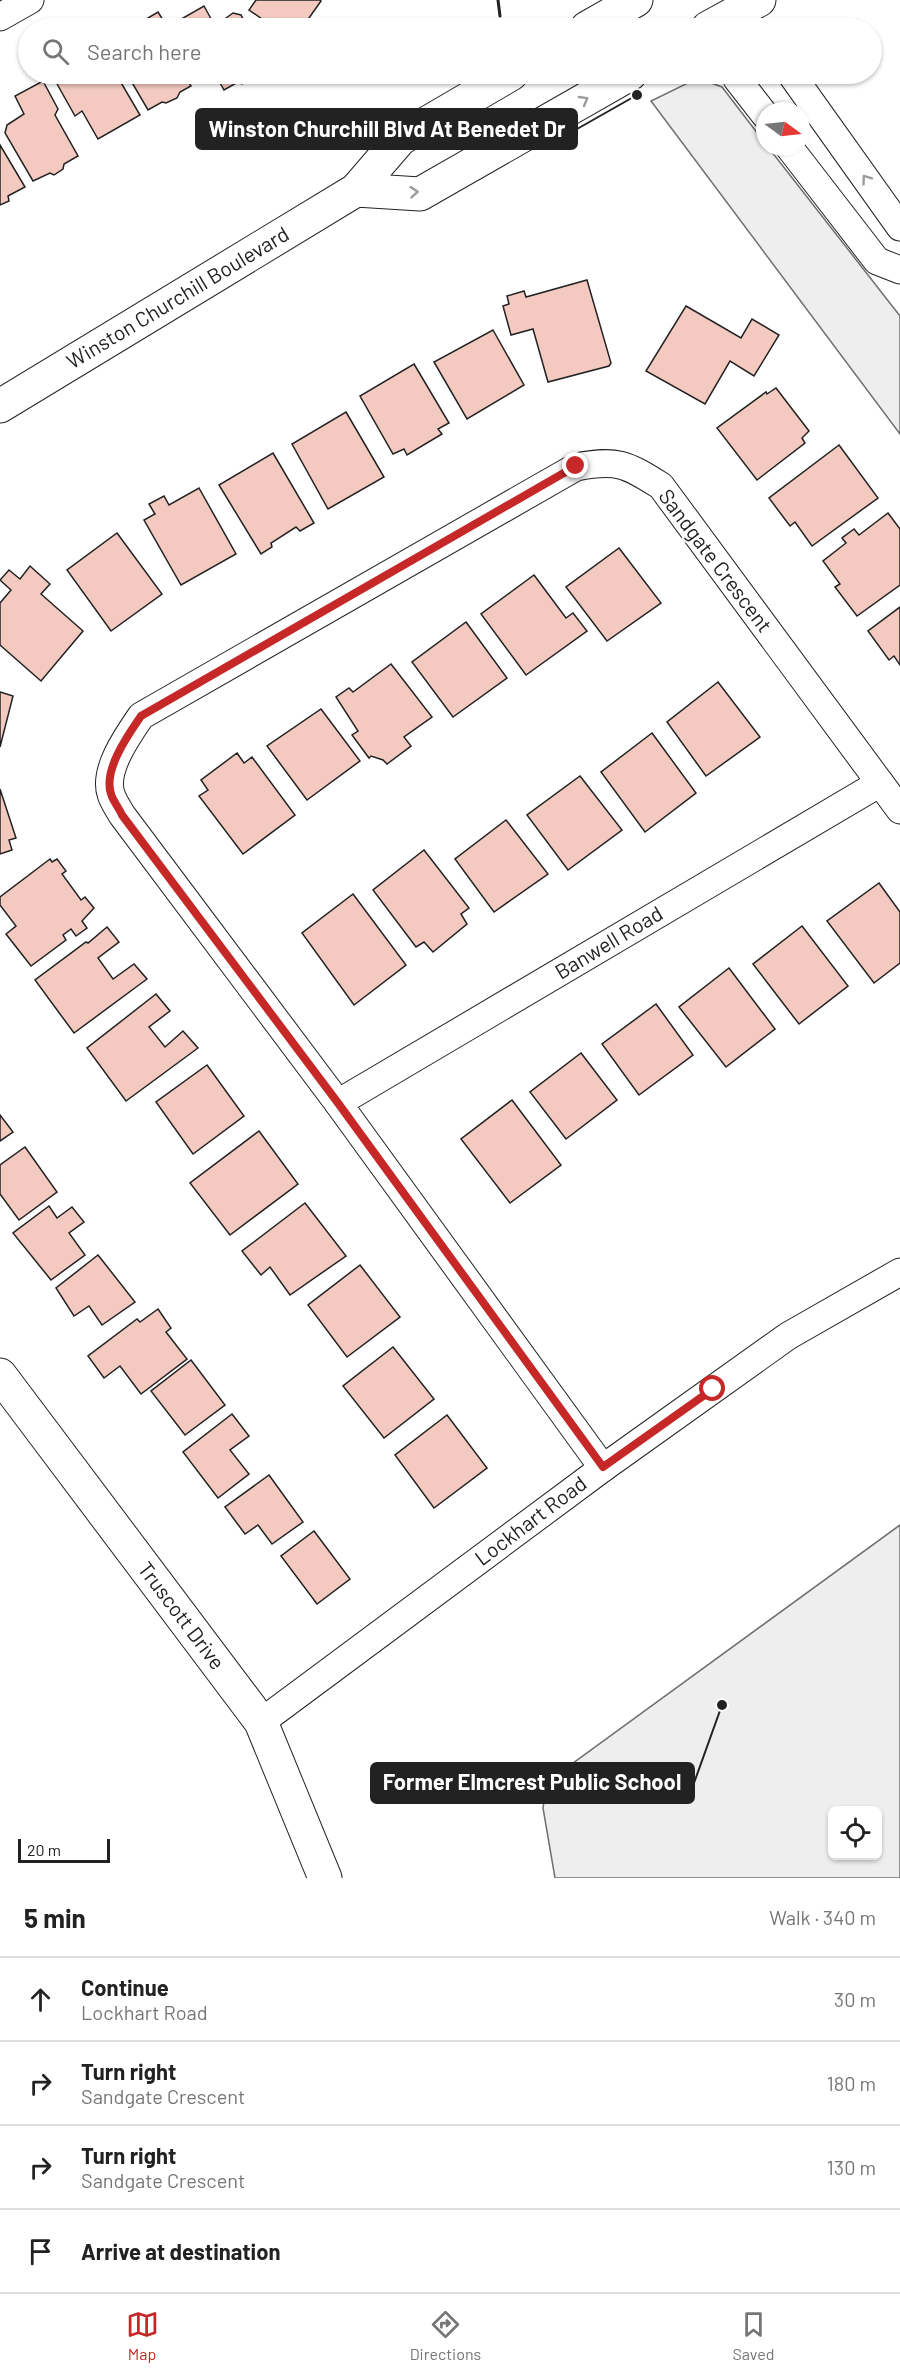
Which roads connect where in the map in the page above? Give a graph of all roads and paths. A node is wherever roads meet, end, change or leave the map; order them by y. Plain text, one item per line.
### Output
1 (30, 0) edge
2 (636, 0) edge
3 (759, 0) edge
4 (0, 17) edge
5 (604, 18) edge
6 (727, 18) edge
7 (494, 84) edge
8 (612, 84) edge
9 (743, 84) edge
10 (797, 84) edge
11 (756, 102) edge
12 (796, 156) edge
13 (356, 190) junction
14 (900, 227) edge
15 (900, 270) edge
16 (0, 406) edge
17 (880, 783) junction
18 (900, 810) edge
19 (338, 1103) junction
20 (900, 1272) edge
21 (0, 1375) edge
22 (603, 1467) junction
23 (261, 1722) junction
24 (325, 1878) edge

1 - 4 street
2 - 5 main road
3 - 6 main road
7 - 13 main road, Winston Churchill Boulevard
13 -> 8 main road
9 - 11 street
14 -> 10 street
12 - 15 street
13 - 16 main road, Winston Churchill Boulevard
17 - 18 street, Sandgate Crescent
17 - 19 street, Banwell Road
17 - 19 street, Sandgate Crescent
19 - 22 street, Sandgate Crescent
20 - 22 street, Lockhart Road
21 - 23 main road, Truscott Drive
22 - 23 street, Lockhart Road
23 - 24 main road, Truscott Drive

